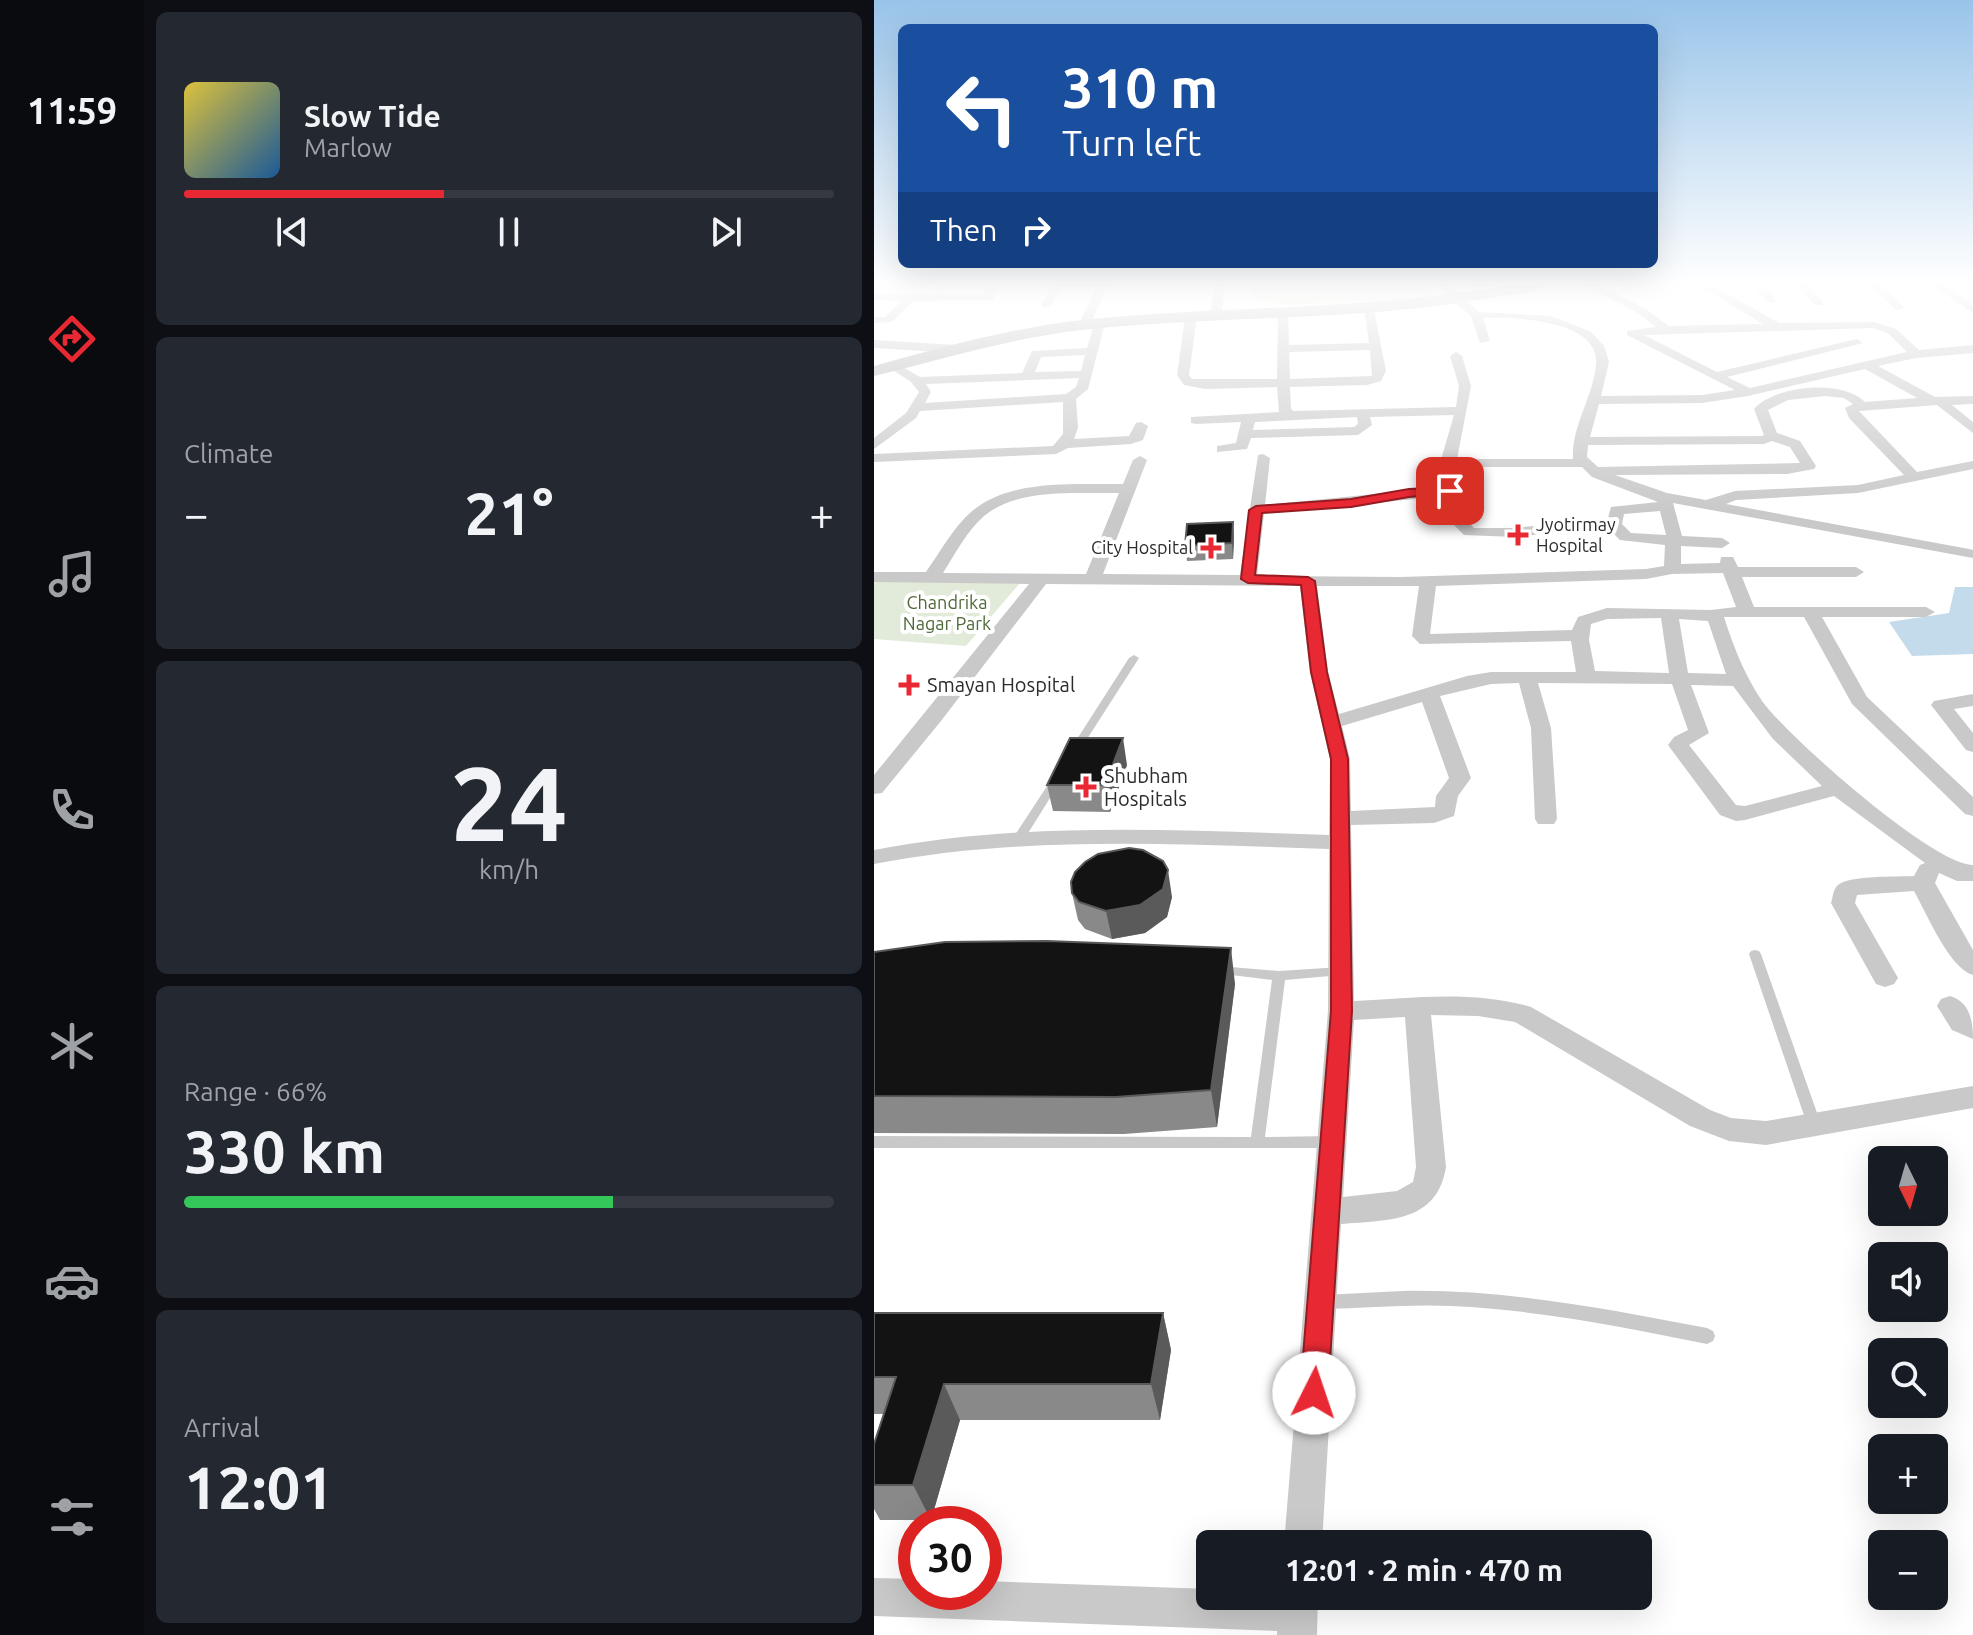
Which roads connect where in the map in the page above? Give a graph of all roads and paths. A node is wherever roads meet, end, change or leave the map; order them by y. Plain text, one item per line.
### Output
1 (914, 360) edge
2 (1034, 360) edge
3 (1090, 360) edge
4 (1185, 360) edge
5 (1284, 360) edge
6 (1379, 360) edge
7 (1457, 360) edge
8 (1603, 360) edge
9 (1674, 360) edge
10 (1783, 360) edge
11 (1888, 360) edge
12 (1867, 365) junction
13 (892, 366) junction
14 (874, 371) edge
15 (1087, 374) junction
16 (1715, 376) junction
17 (1027, 377) junction
18 (1001, 378) junction
19 (918, 381) junction
20 (1285, 382) junction
21 (1748, 392) junction
22 (1069, 398) junction
23 (1592, 400) junction
24 (1973, 400) edge
25 (1935, 401) junction
26 (989, 403) junction
27 (1860, 404) junction
28 (918, 407) junction
29 (1462, 411) junction
30 (1363, 414) junction
31 (1291, 415) junction
32 (1249, 418) junction
33 (1196, 420) dead end
34 (874, 426) edge
35 (1141, 426) dead end
36 (1973, 429) edge
37 (891, 434) junction
38 (1246, 434) junction
39 (1771, 436) junction
40 (1581, 441) junction
41 (1066, 444) junction
42 (874, 445) edge
43 (1222, 449) dead end
44 (874, 458) edge
45 (1263, 458) dead end
46 (1140, 460) dead end
47 (1447, 463) junction
48 (1973, 465) edge
49 (1588, 467) junction
50 (1914, 477) junction
51 (1129, 488) junction
52 (1450, 491) junction
53 (1666, 501) junction
54 (1712, 507) junction
55 (1256, 510) junction
56 (1611, 522) junction
57 (1674, 541) junction
58 (1722, 543) junction
59 (1969, 554) dead end
60 (1672, 569) junction
61 (1730, 570) junction
62 (1856, 572) dead end
63 (874, 577) edge
64 (931, 578) junction
65 (1042, 578) junction
66 (1248, 579) junction
67 (1092, 580) junction
68 (1308, 581) junction
69 (1428, 581) junction
70 (1747, 612) junction
71 (1926, 612) dead end
72 (1669, 614) junction
73 (1811, 614) junction
74 (1715, 616) junction
75 (1581, 635) junction
76 (1134, 658) dead end
77 (1527, 677) junction
78 (1586, 677) junction
79 (1679, 678) junction
80 (1738, 680) junction
81 (1429, 693) junction
82 (1973, 700) edge
83 (1330, 723) junction
84 (1971, 742) edge
85 (1068, 761) edge
86 (1060, 774) edge
87 (874, 788) edge
88 (1839, 788) junction
89 (1973, 809) edge
90 (1546, 819) dead end
91 (1342, 830) junction
92 (1019, 838) junction
93 (874, 857) edge
94 (1935, 859) junction
95 (1973, 873) edge
96 (1923, 883) junction
97 (1755, 954) dead end
98 (1973, 966) edge
99 (1198, 970) edge
100 (1341, 971) junction
101 (1279, 976) junction
102 (1885, 978) dead end
103 (1950, 1006) dead end
104 (1417, 1008) junction
105 (1341, 1011) junction
106 (1973, 1029) edge
107 (1973, 1097) edge
108 (1815, 1127) junction
109 (874, 1142) edge
110 (1332, 1142) junction
111 (1257, 1143) junction
112 (1327, 1212) junction
113 (1320, 1302) junction
114 (1707, 1336) dead end
115 (1304, 1530) edge
116 (874, 1597) edge
117 (1298, 1614) edge

1 - 13 street
2 - 17 street
3 - 15 street
4 - 20 street
5 - 20 street
6 - 20 street
7 - 29 street
8 - 23 street
9 - 16 street
10 - 16 street
11 - 12 street
12 - 21 street
12 - 25 street
13 - 14 street
13 - 19 street
15 - 17 street
15 - 22 street
16 - 21 street
17 - 18 street
18 - 19 street
18 - 26 street
19 - 28 street
20 - 31 street
21 - 23 street
22 - 26 street
22 - 41 street
23 - 40 street
24 - 25 street
25 - 27 street
25 - 36 street
26 - 28 street
27 - 39 street
27 - 50 street
28 - 37 street
29 - 30 street
29 - 47 street
30 - 31 street
30 - 38 street
31 - 32 street
32 - 33 street
32 - 38 street
34 - 37 street
35 - 41 street
37 - 42 street
38 - 43 street
39 - 40 street
39 - 49 street
40 - 49 street
41 - 44 street
45 - 55 street
46 - 51 street
47 - 49 street
47 - 52 street
48 - 50 street
49 - 53 street
50 - 54 street
51 - 64 street
51 - 67 street
52 - 55 street
52 - 56 street
53 - 54 street
53 - 56 street
53 - 57 street
54 - 58 street
54 - 59 street
55 - 66 street
56 - 57 street
57 - 58 street
57 - 60 street
58 - 61 street
60 - 61 street
60 - 69 street
61 - 62 street
61 - 70 street
63 - 64 street
64 - 65 street
65 - 67 street
65 - 87 street
66 - 67 street
66 - 68 street
68 - 69 street
68 - 83 street
69 - 75 street
70 - 73 street
70 - 74 street
71 - 73 street
72 - 74 street
72 - 75 street
72 - 79 street
73 - 89 street
74 - 80 street
75 - 78 street
76 - 85 lane
77 - 78 street
77 - 81 street
77 - 90 street
78 - 79 street
79 - 80 street
79 - 88 street
80 - 88 street
81 - 83 street
81 - 91 street
82 - 84 street
83 - 91 street
86 - 92 lane
88 - 94 street
91 - 92 street
91 - 100 street
92 - 93 street
94 - 95 street
94 - 96 street
96 - 98 street
96 - 102 street
97 - 108 lane
99 - 101 lane
100 - 101 lane
100 - 105 street
101 - 111 lane
103 - 106 street
104 - 105 street
104 - 108 street
104 - 112 street
105 - 110 street
107 - 108 street
109 - 111 lane
110 - 111 lane
110 - 112 street
112 - 113 street
113 - 114 lane
113 - 115 street
116 - 117 street

